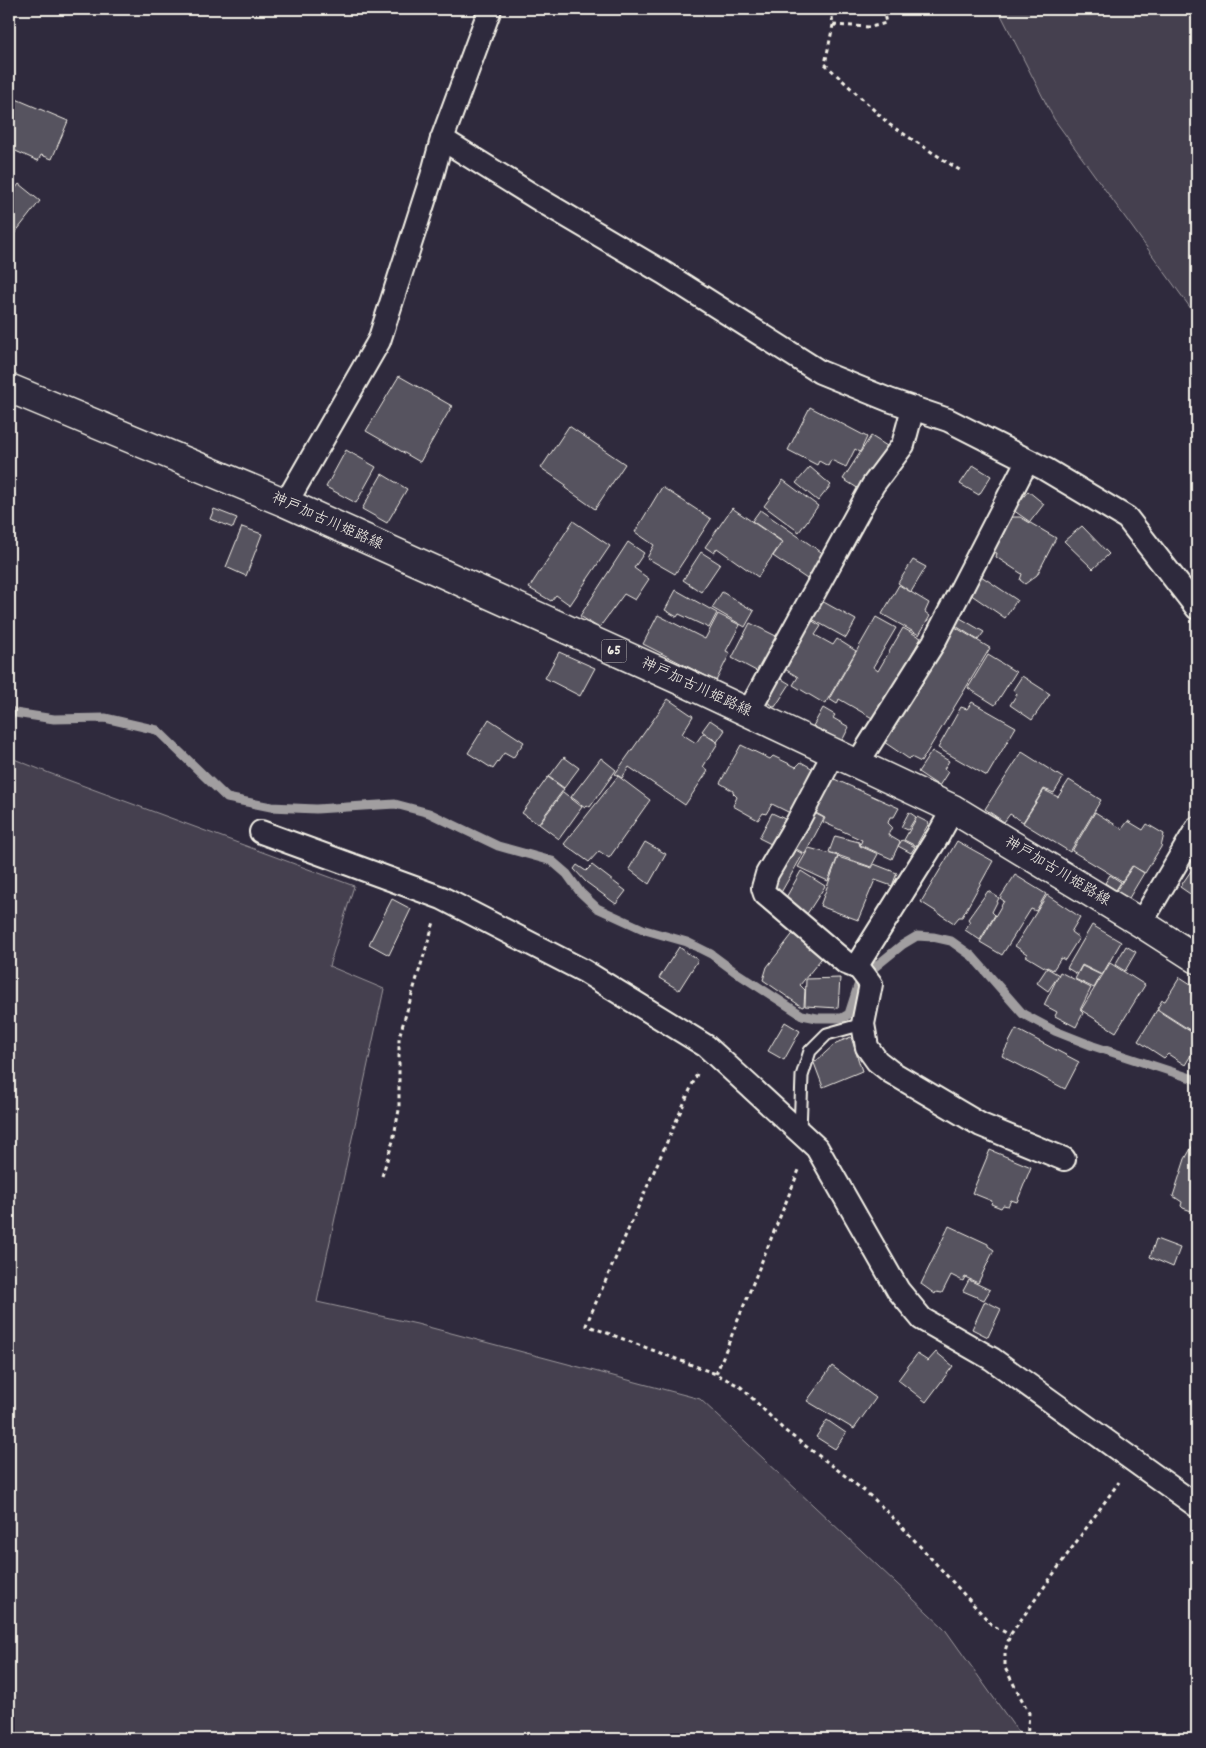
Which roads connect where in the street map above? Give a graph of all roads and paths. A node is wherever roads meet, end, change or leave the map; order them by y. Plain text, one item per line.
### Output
1 (490, 9) edge
2 (831, 9) edge
3 (883, 9) edge
4 (833, 25) junction
5 (442, 139) junction
6 (961, 171) dead end
7 (9, 388) edge
8 (913, 408) junction
9 (1027, 461) junction
10 (286, 503) junction
11 (1197, 608) edge
12 (748, 713) junction
13 (845, 758) junction
14 (953, 809) junction
15 (1197, 828) edge
16 (261, 832) dead end
17 (442, 898) junction
18 (1141, 923) junction
19 (1197, 959) edge
20 (856, 967) junction
21 (863, 1024) junction
22 (708, 1049) junction
23 (806, 1136) junction
24 (1064, 1159) dead end
25 (382, 1176) dead end
26 (716, 1374) junction
27 (1134, 1461) junction
28 (1197, 1506) edge
29 (1010, 1635) junction
30 (1027, 1739) edge

1 - 5 street
2 - 4 path
3 - 4 path
4 - 6 path
5 - 8 street
5 - 10 street
7 - 10 main road, 神戸加古川姫路線 / 65
8 - 9 street
8 - 12 street
9 - 11 street
9 - 13 street
10 - 12 main road, 神戸加古川姫路線 / 65
12 - 13 main road, 神戸加古川姫路線 / 65
13 - 14 main road, 神戸加古川姫路線 / 65
13 - 20 street
14 - 18 main road, 神戸加古川姫路線 / 65
14 - 20 street
15 - 18 street
16 - 17 street
17 - 22 street
17 - 25 path
18 - 19 main road, 神戸加古川姫路線 / 65
20 - 21 street
21 - 23 lane
21 - 24 street
22 - 23 street
22 - 26 path
23 - 26 path
23 - 27 street
26 - 29 path
27 - 28 street
27 - 29 path
29 - 30 path

